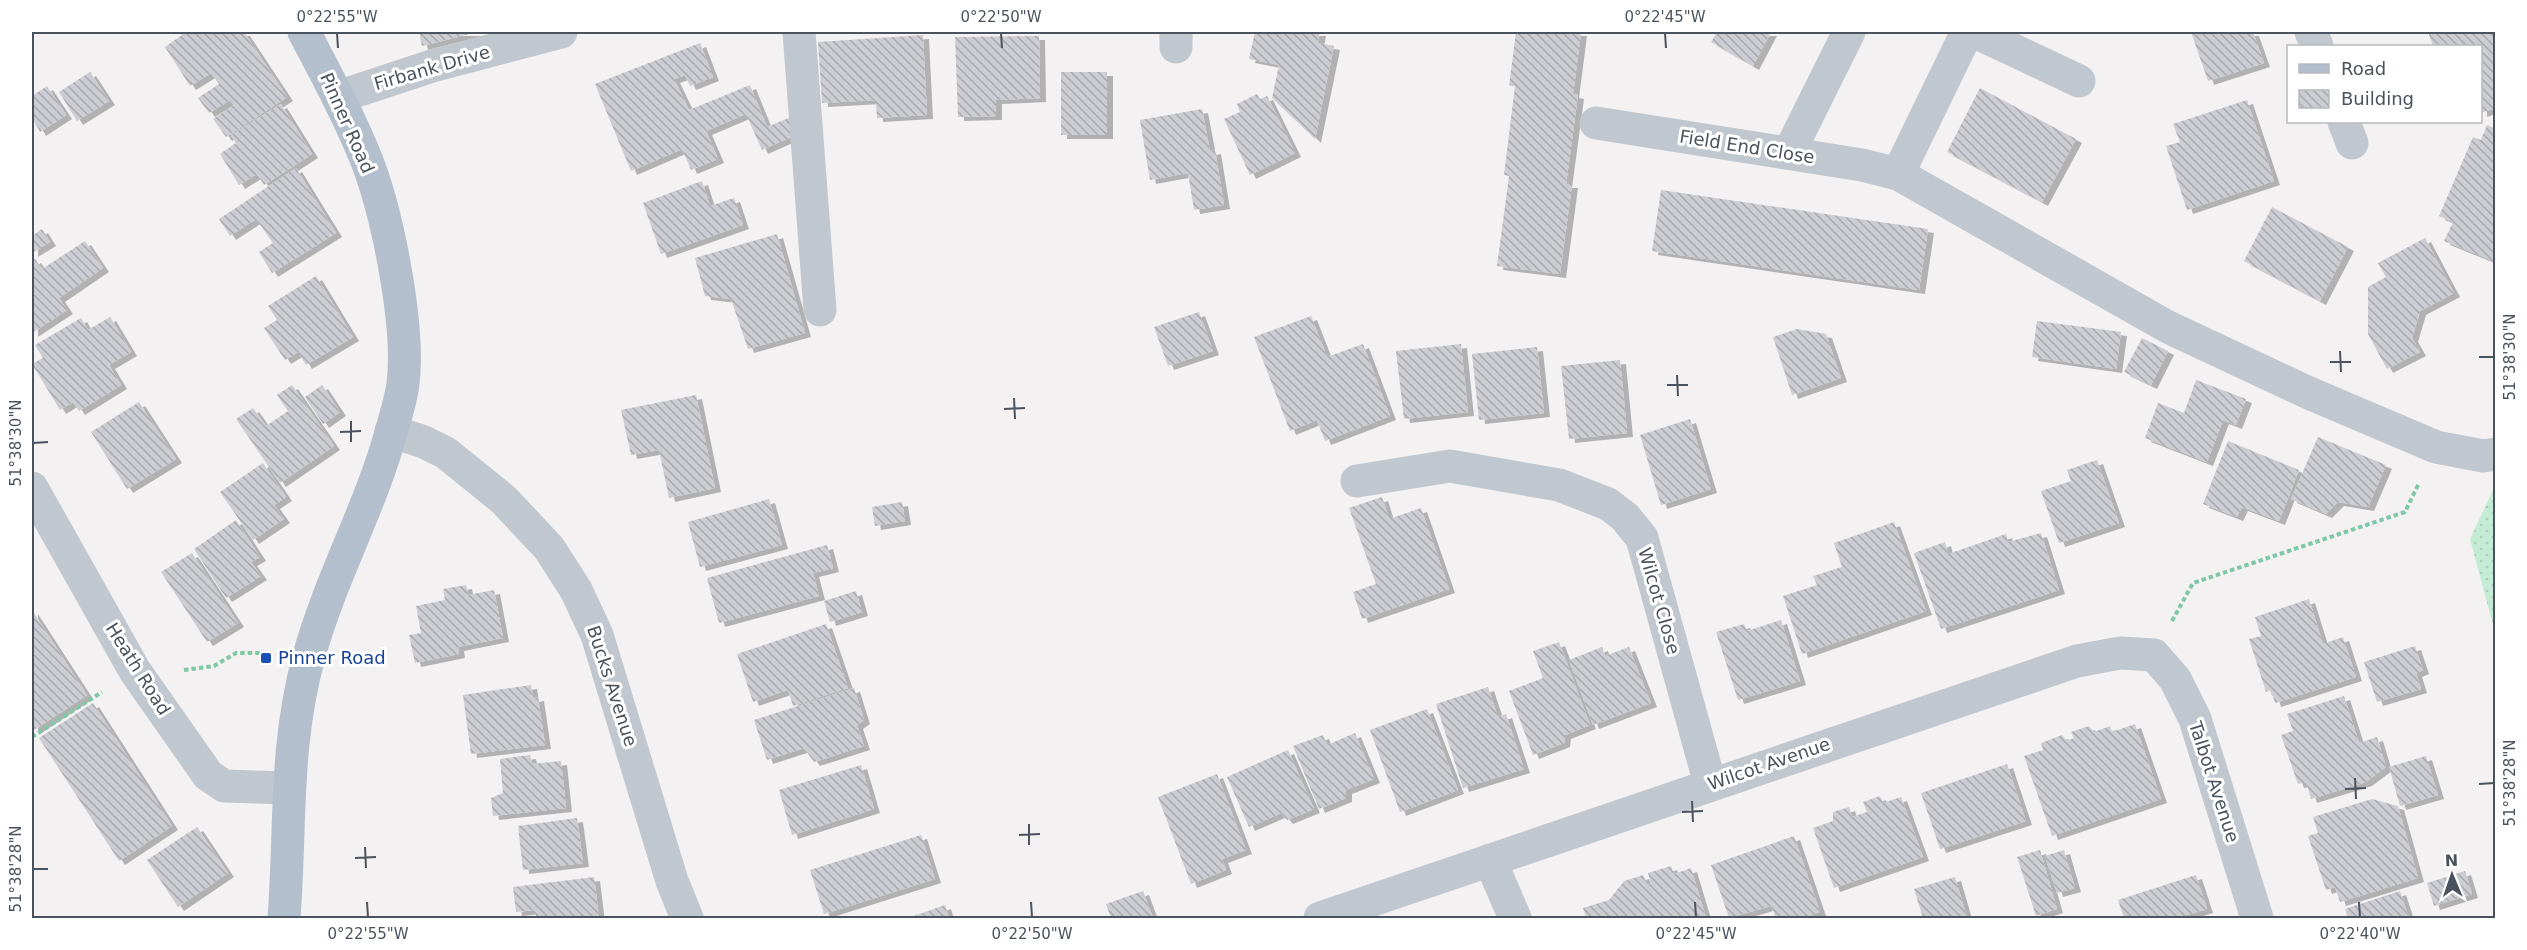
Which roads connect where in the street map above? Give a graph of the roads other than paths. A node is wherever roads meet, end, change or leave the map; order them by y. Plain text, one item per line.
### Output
1 (304, 32) edge
2 (561, 32) edge
3 (799, 32) edge
4 (1849, 32) edge
5 (1967, 32) edge
6 (1975, 32) edge
7 (2079, 81) dead end
8 (338, 97) junction
9 (1596, 123) dead end
10 (1789, 153) junction
11 (1898, 174) junction
12 (820, 309) dead end
13 (391, 431) junction
14 (2496, 454) edge
15 (1357, 481) dead end
16 (32, 488) edge
17 (2154, 655) joint
18 (1710, 784) junction
19 (288, 788) junction
20 (1490, 860) junction
21 (284, 918) edge
22 (687, 918) edge
23 (1320, 918) edge
24 (1515, 918) edge
25 (2257, 918) edge

1 - 8 main road, Pinner Road
2 - 8 street, Firbank Drive
3 - 12 street
4 - 10 street
5 - 11 street
6 - 7 street
8 - 13 main road, Pinner Road
9 - 10 street, Field End Close
10 - 11 street, Field End Close
11 - 14 street, Field End Close
13 - 19 main road, Pinner Road
13 - 22 street, Bucks Avenue
15 - 18 street, Wilcot Close
16 - 19 street, Heath Road
17 - 18 street, Wilcot Avenue
17 - 25 street, Talbot Avenue
18 - 20 street, Wilcot Avenue
19 - 21 main road, Pinner Road
20 - 23 street, Wilcot Avenue
20 - 24 street

